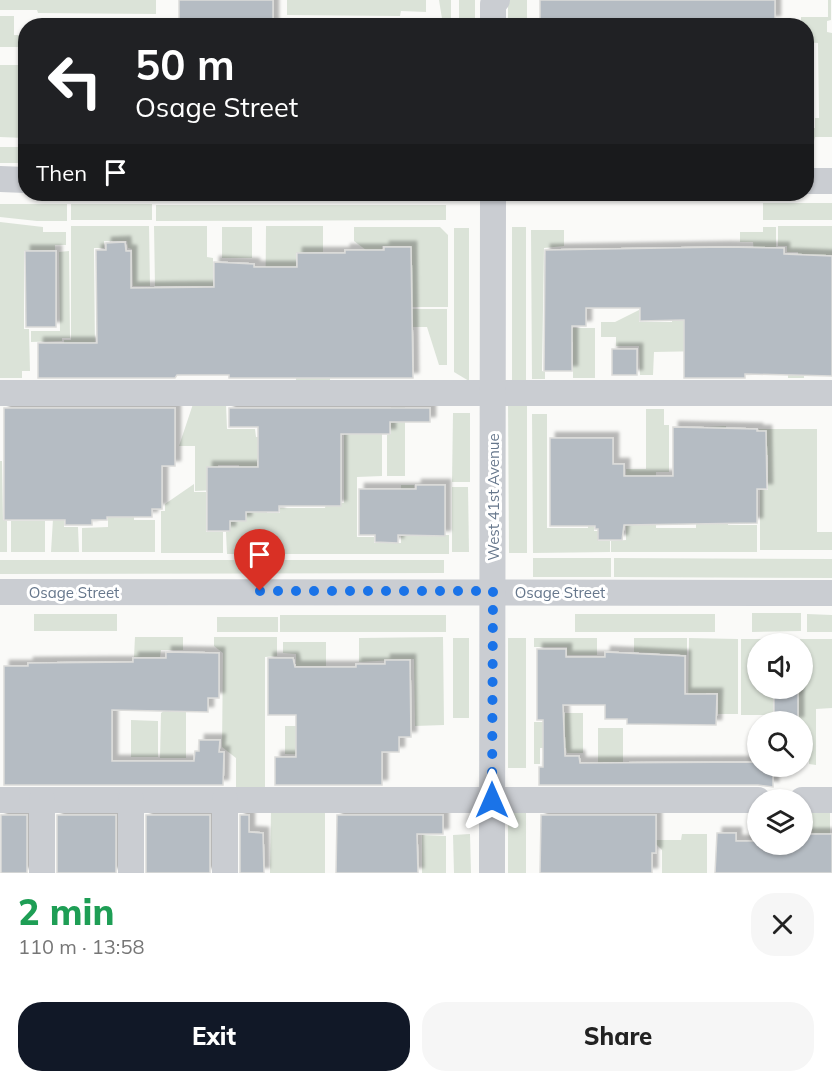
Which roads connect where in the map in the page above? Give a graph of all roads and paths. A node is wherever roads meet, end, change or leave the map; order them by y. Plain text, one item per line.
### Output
1 (0, 179) edge
2 (18, 180) edge
3 (814, 181) edge
4 (832, 181) edge
5 (493, 201) edge
6 (0, 393) edge
7 (493, 393) junction
8 (832, 393) edge
9 (493, 591) junction
10 (0, 592) edge
11 (832, 593) edge
12 (0, 800) edge
13 (42, 800) junction
14 (131, 800) junction
15 (225, 800) junction
16 (492, 800) junction
17 (747, 800) edge
18 (813, 800) edge
19 (832, 800) edge
20 (42, 873) edge
21 (131, 873) edge
22 (225, 873) edge
23 (492, 873) edge

1 - 2 street
3 - 4 street
5 - 7 street, West 41st Avenue
6 - 7 street
7 - 8 street
7 - 9 street, West 41st Avenue
9 - 10 street, Osage Street
9 - 11 street, Osage Street
9 - 16 street, West 41st Avenue
12 - 13 street
13 - 14 street
13 - 20 street
14 - 15 street
14 - 21 street
15 - 16 street
15 - 22 street
16 - 17 street
16 - 23 street, West 41st Avenue
18 - 19 street

